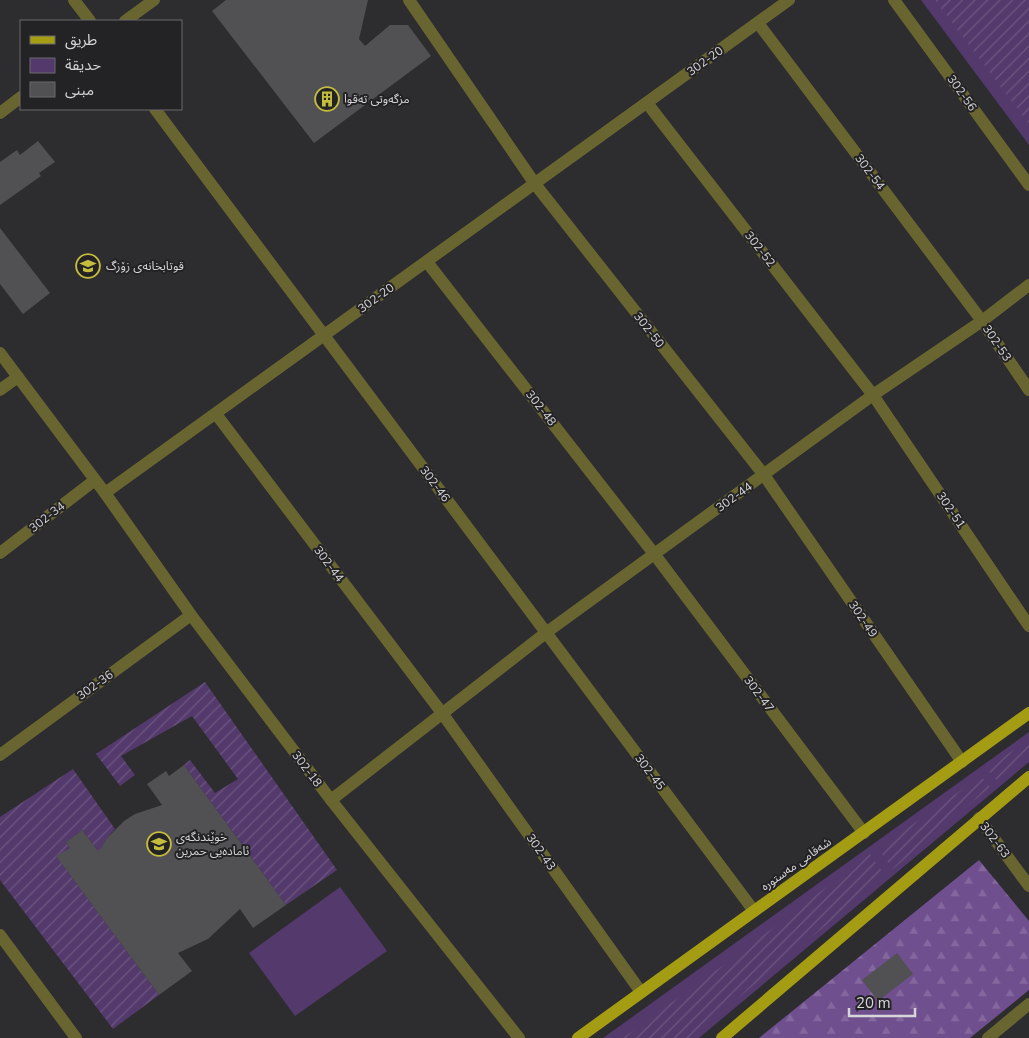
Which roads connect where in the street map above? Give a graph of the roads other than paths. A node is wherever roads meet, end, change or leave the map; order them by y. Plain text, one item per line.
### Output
1 (74, 0) edge
2 (154, 0) edge
3 (409, 0) edge
4 (789, 0) edge
5 (894, 0) edge
6 (89, 20) edge
7 (126, 20) edge
8 (758, 23) junction
9 (20, 98) edge
10 (647, 102) junction
11 (156, 110) edge
12 (0, 113) edge
13 (535, 184) junction
14 (1029, 185) edge
15 (427, 262) junction
16 (1029, 285) edge
17 (982, 321) junction
18 (324, 336) junction
19 (0, 353) edge
20 (18, 377) junction
21 (0, 390) edge
22 (1029, 390) edge
23 (873, 395) junction
24 (216, 414) junction
25 (764, 475) junction
26 (94, 480) junction
27 (105, 493) junction
28 (0, 553) edge
29 (655, 554) junction
30 (191, 615) junction
31 (1029, 626) edge
32 (546, 632) junction
33 (442, 712) junction
34 (1029, 713) edge
35 (0, 755) edge
36 (962, 762) junction
37 (1029, 777) edge
38 (331, 800) junction
39 (979, 818) junction
40 (864, 833) junction
41 (1029, 886) edge
42 (754, 911) junction
43 (0, 935) edge
44 (641, 992) junction
45 (1029, 1004) edge
46 (72, 1037) edge
47 (519, 1038) edge
48 (578, 1038) edge
49 (722, 1038) edge
50 (988, 1038) edge

1 - 6 street
2 - 7 street
3 - 13 street, 302-50
4 - 8 street, 302-20
5 - 14 street, 302-56
8 - 10 street, 302-20
8 - 17 street, 302-54
9 - 12 street
10 - 13 street, 302-20
10 - 23 street, 302-52
11 - 18 street, 302-46
13 - 15 street, 302-20
13 - 25 street, 302-50
15 - 18 street, 302-20
15 - 29 street, 302-48
16 - 17 street, 302-44
17 - 22 street, 302-53
17 - 23 street, 302-44
18 - 24 street, 302-20
18 - 32 street, 302-46
19 - 20 street
20 - 21 street
20 - 26 street
23 - 25 street, 302-44
23 - 31 street, 302-51
24 - 27 street, 302-20
24 - 33 street, 302-44
25 - 29 street, 302-44
25 - 36 street, 302-49
26 - 27 street
26 - 28 street, 302-34
27 - 30 street, 302-18
29 - 32 street, 302-44
29 - 40 street, 302-47
30 - 35 street, 302-36
30 - 38 street, 302-18
32 - 33 street, 302-44
32 - 42 street, 302-45
33 - 38 street, 302-44
33 - 44 street, 302-43
34 - 36 main road, شەقامی مەستورە
36 - 40 main road, شەقامی مەستورە
37 - 39 main road
38 - 47 street, 302-18
39 - 41 street, 302-63
39 - 49 main road
40 - 42 main road, شەقامی مەستورە
42 - 44 main road, شەقامی مەستورە
43 - 46 street
44 - 48 main road, شەقامی مەستورە
45 - 50 street

